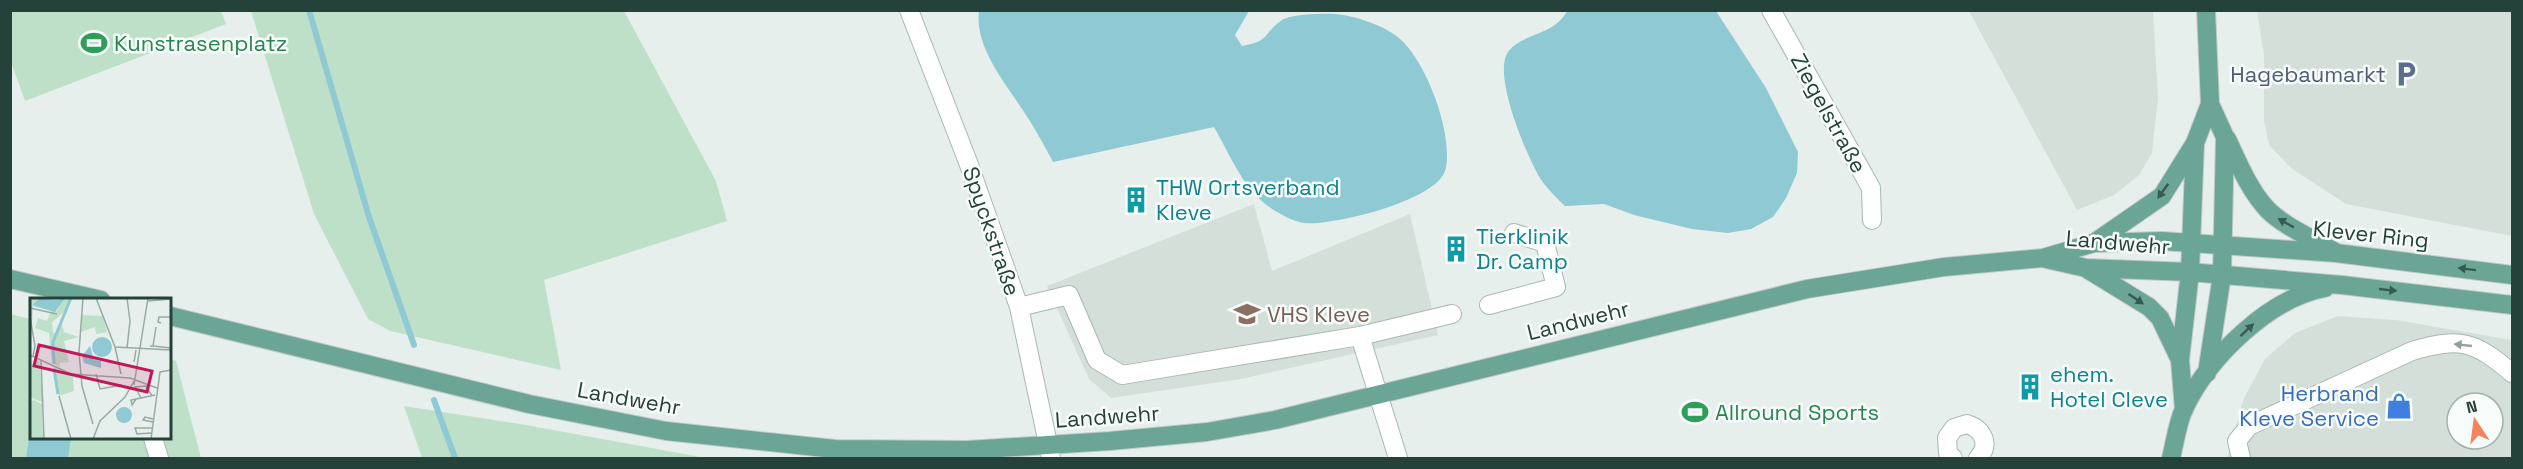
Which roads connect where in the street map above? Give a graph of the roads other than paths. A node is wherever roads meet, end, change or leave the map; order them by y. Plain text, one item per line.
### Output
1 (909, 10) edge
2 (1771, 10) edge
3 (2206, 10) edge
4 (2210, 104) junction
5 (2226, 137) junction
6 (2195, 143) junction
7 (1872, 220) dead end
8 (1514, 233) dead end
9 (2094, 243) junction
10 (2191, 243) junction
11 (2223, 245) junction
12 (2336, 253) junction
13 (2043, 258) junction
14 (2086, 268) junction
15 (2190, 272) junction
16 (2222, 274) junction
17 (2512, 275) edge
18 (10, 279) edge
19 (2342, 285) junction
20 (92, 298) edge
21 (1489, 305) dead end
22 (2512, 305) edge
23 (1018, 307) junction
24 (1452, 314) dead end
25 (171, 316) edge
26 (1360, 336) junction
27 (2180, 360) junction
28 (2512, 373) edge
29 (2207, 374) junction
30 (1377, 396) junction
31 (2184, 410) junction
32 (153, 439) edge
33 (1050, 451) edge
34 (1948, 457) edge
35 (159, 459) edge
36 (1398, 459) edge
37 (1978, 459) edge
38 (2171, 459) edge
39 (2241, 459) edge

1 - 23 street, Spyckstraße
2 - 7 street, Ziegelstraße
3 - 4 main road
4 - 5 main road
4 - 6 main road
5 - 11 main road
12 -> 5 main road
6 -> 9 main road
6 - 10 main road
8 - 21 street
9 - 10 main road, Landwehr
9 - 13 main road, Landwehr
10 - 11 main road, Klever Ring
10 - 15 main road
11 - 12 main road, Klever Ring
11 - 16 main road
17 -> 12 main road, Klever Ring
13 - 14 main road, Landwehr
13 - 30 main road, Landwehr
14 - 15 main road, Landwehr
14 -> 27 main road
15 - 16 main road
15 - 27 main road
16 - 19 main road
16 - 29 main road
18 - 20 main road
19 -> 22 main road
29 -> 19 main road
23 - 26 street
23 - 33 street, Spyckstraße
24 - 26 street
25 - 33 main road, Landwehr
26 - 30 street
27 - 31 main road
28 -> 39 street
29 - 31 main road
30 - 33 main road, Landwehr
30 - 36 street
31 - 38 main road
32 - 35 street
34 - 37 street

